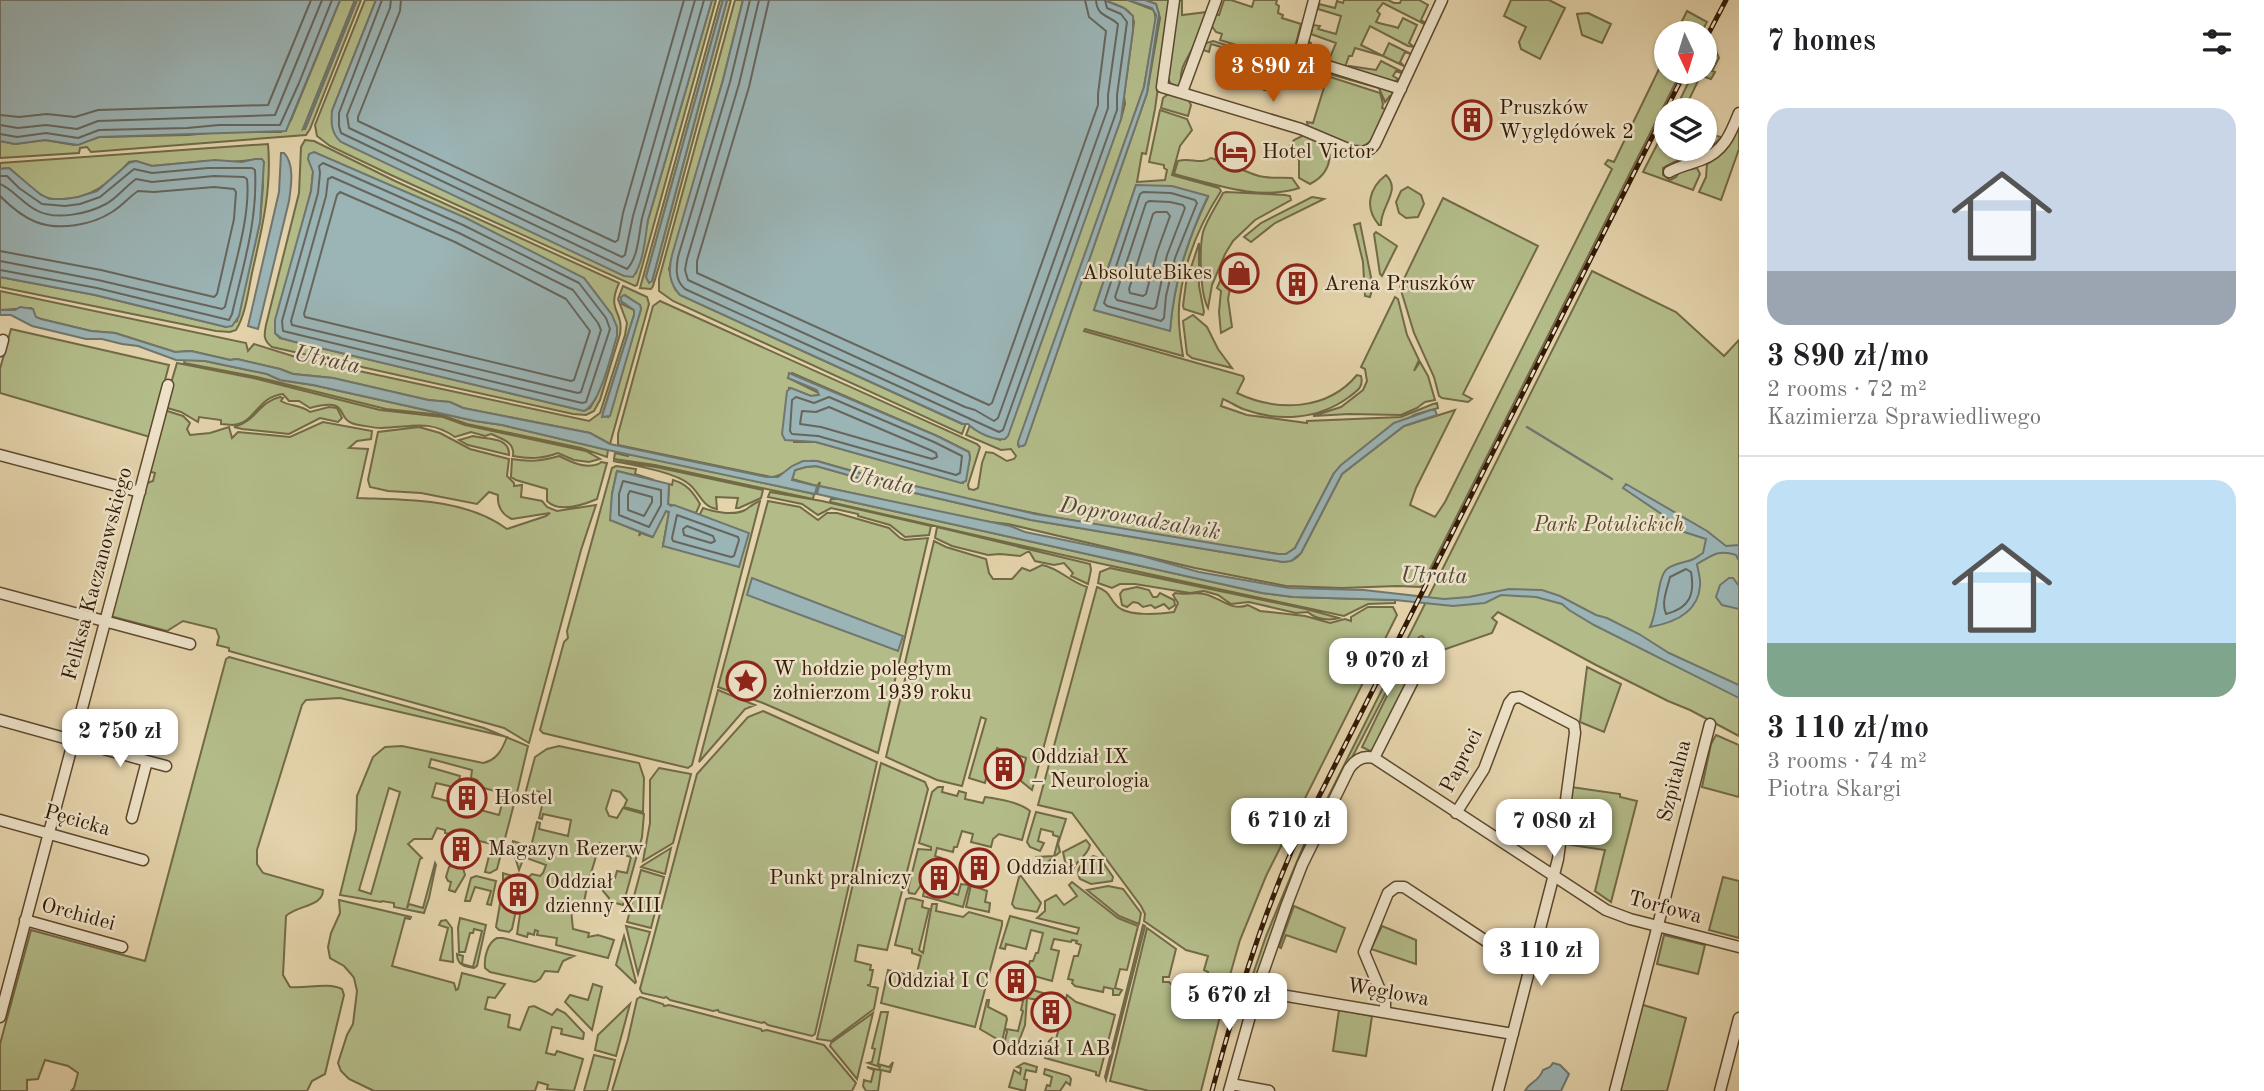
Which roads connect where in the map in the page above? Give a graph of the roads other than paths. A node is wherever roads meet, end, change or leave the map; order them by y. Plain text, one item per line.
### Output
1 (1174, 0) edge
2 (1216, 0) edge
3 (1314, 0) edge
4 (1442, 0) edge
5 (1401, 89) junction
6 (1182, 92) junction
7 (1739, 113) edge
8 (1669, 172) dead end
9 (3, 340) dead end
10 (0, 351) edge
11 (168, 385) dead end
12 (0, 455) edge
13 (140, 492) junction
14 (0, 593) edge
15 (105, 622) junction
16 (190, 644) dead end
17 (1428, 651) dead end
18 (0, 720) edge
19 (1710, 724) dead end
20 (73, 739) junction
21 (1374, 758) junction
22 (147, 761) junction
23 (166, 766) dead end
24 (1456, 813) junction
25 (132, 818) dead end
26 (0, 820) edge
27 (49, 833) junction
28 (144, 860) dead end
29 (1554, 877) junction
30 (25, 920) junction
31 (1658, 926) junction
32 (122, 947) dead end
33 (1739, 947) edge
34 (1530, 970) junction
35 (1257, 991) junction
36 (1385, 1012) junction
37 (0, 1017) edge
38 (1739, 1018) edge
39 (1513, 1034) junction
40 (1230, 1088) edge
41 (1269, 1091) edge
42 (1498, 1091) edge
43 (1615, 1091) edge
44 (1720, 1091) edge

1 - 6 street
2 - 6 street
3 - 5 street
4 - 5 street
5 - 6 street
7 - 8 street
9 - 10 street
11 - 13 street, Feliksa Kaczanowskiego
12 - 13 street
13 - 15 street, Feliksa Kaczanowskiego
14 - 15 street
15 - 16 street
15 - 20 street, Feliksa Kaczanowskiego
17 - 21 street
18 - 20 street
19 - 31 street, Szpitalna
20 - 22 street
20 - 27 street, Feliksa Kaczanowskiego
21 - 24 street, Torfowa
21 - 35 street
22 - 23 street
22 - 25 street
24 - 29 street, Torfowa
24 - 29 street, Paproci
26 - 27 street, Pęcicka
27 - 28 street, Pęcicka
27 - 30 street, Feliksa Kaczanowskiego
29 - 31 street, Torfowa
29 - 34 street
30 - 32 street, Orchidei
30 - 37 street, Feliksa Kaczanowskiego
31 - 33 street, Torfowa
31 - 43 street, Szpitalna
34 - 36 street
34 - 39 street
35 - 36 street, Węglowa
35 - 40 street
36 - 39 street, Węglowa
38 - 44 street
39 - 42 street
40 - 41 street

